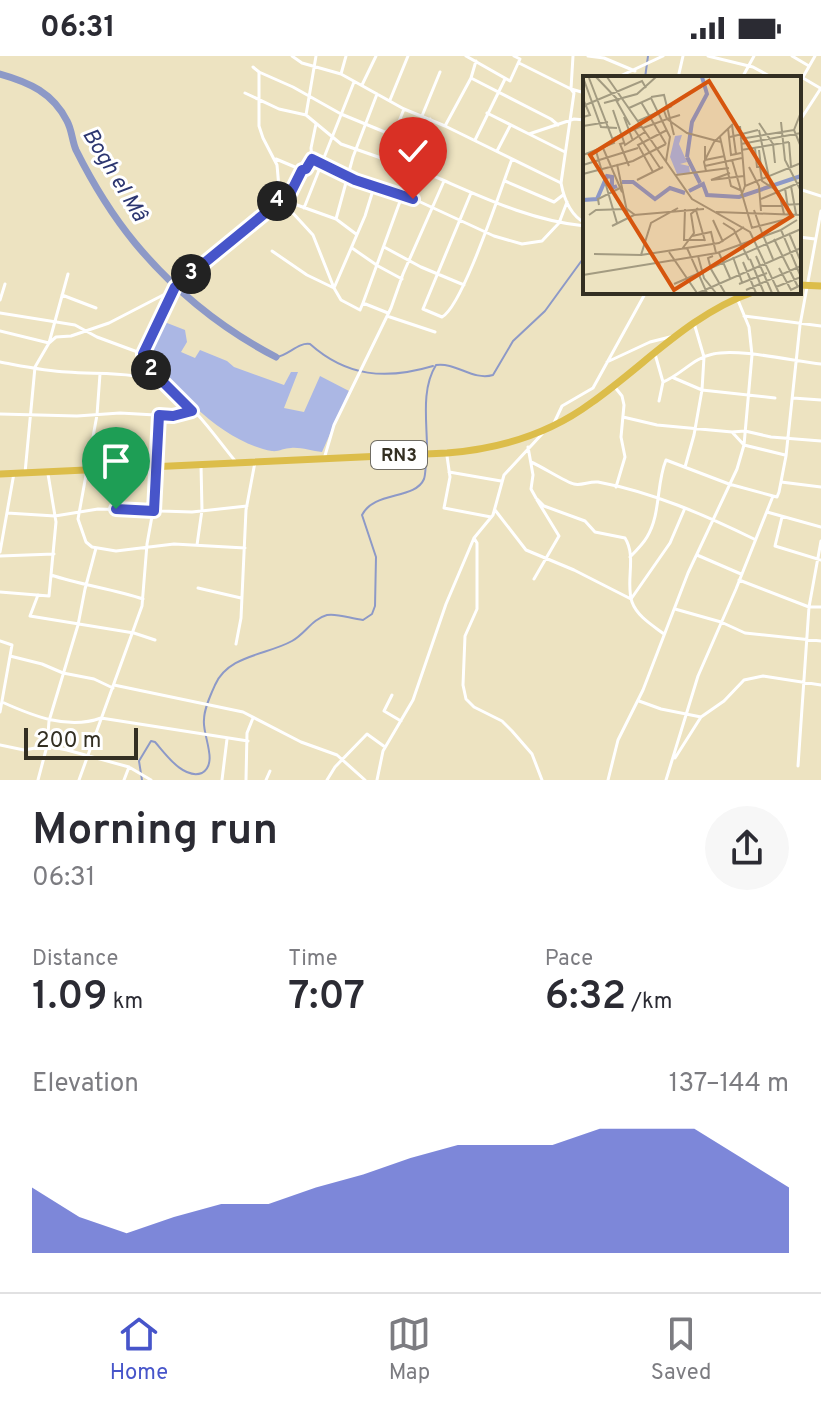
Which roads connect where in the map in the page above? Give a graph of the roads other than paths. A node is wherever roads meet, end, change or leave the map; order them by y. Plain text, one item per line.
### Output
1 (292, 56) edge
2 (316, 56) edge
3 (346, 56) edge
4 (376, 56) edge
5 (408, 56) edge
6 (466, 56) edge
7 (514, 56) edge
8 (573, 56) edge
9 (588, 56) edge
10 (663, 56) edge
11 (683, 56) edge
12 (708, 56) edge
13 (754, 56) edge
14 (792, 56) edge
15 (815, 56) edge
16 (723, 58) edge
17 (476, 61) junction
18 (519, 63) junction
19 (314, 65) junction
20 (747, 66) junction
21 (809, 66) junction
22 (253, 67) dead end
23 (635, 71) junction
24 (259, 72) junction
25 (440, 72) dead end
26 (341, 74) junction
27 (621, 76) edge
28 (678, 76) edge
29 (743, 76) edge
30 (769, 76) edge
31 (471, 78) junction
32 (803, 78) junction
33 (505, 79) junction
34 (354, 81) junction
35 (801, 81) edge
36 (362, 85) junction
37 (821, 88) edge
38 (571, 89) junction
39 (583, 92) edge
40 (245, 93) dead end
41 (378, 93) junction
42 (499, 93) junction
43 (311, 96) junction
44 (390, 100) junction
45 (259, 102) junction
46 (404, 109) junction
47 (487, 113) junction
48 (341, 114) junction
49 (306, 115) junction
50 (421, 117) junction
51 (430, 119) junction
52 (801, 119) edge
53 (583, 120) edge
54 (568, 122) junction
55 (364, 123) junction
56 (316, 124) junction
57 (511, 125) junction
58 (558, 125) junction
59 (445, 126) junction
60 (529, 134) junction
61 (392, 135) junction
62 (332, 138) junction
63 (475, 140) junction
64 (356, 148) junction
65 (497, 151) junction
66 (565, 153) junction
67 (275, 159) junction
68 (312, 159) junction
69 (512, 159) junction
70 (323, 163) junction
71 (412, 167) junction
72 (302, 170) junction
73 (347, 175) junction
74 (504, 180) junction
75 (444, 181) junction
76 (561, 183) junction
77 (374, 186) junction
78 (801, 190) edge
79 (471, 193) junction
80 (403, 194) junction
81 (563, 195) junction
82 (821, 196) edge
83 (280, 199) junction
84 (567, 202) junction
85 (495, 203) junction
86 (304, 208) junction
87 (433, 209) junction
88 (821, 211) edge
89 (336, 219) junction
90 (459, 221) junction
91 (583, 222) edge
92 (559, 223) junction
93 (583, 224) edge
94 (484, 231) junction
95 (356, 234) junction
96 (801, 237) edge
97 (815, 237) junction
98 (821, 237) edge
99 (383, 247) junction
100 (352, 248) junction
101 (272, 251) dead end
102 (410, 261) junction
103 (378, 266) junction
104 (68, 274) dead end
105 (438, 274) junction
106 (402, 279) junction
107 (5, 284) dead end
108 (464, 285) junction
109 (801, 285) edge
110 (809, 285) junction
111 (821, 286) edge
112 (175, 287) junction
113 (334, 288) junction
114 (61, 294) junction
115 (645, 294) edge
116 (748, 294) edge
117 (737, 298) junction
118 (0, 300) edge
119 (363, 303) junction
120 (96, 308) dead end
121 (0, 313) edge
122 (388, 314) junction
123 (744, 316) junction
124 (53, 323) junction
125 (694, 323) junction
126 (800, 325) junction
127 (821, 326) edge
128 (85, 330) junction
129 (0, 331) edge
130 (435, 332) dead end
131 (678, 335) junction
132 (49, 343) junction
133 (143, 354) junction
134 (655, 354) junction
135 (752, 355) junction
136 (704, 357) junction
137 (0, 362) edge
138 (797, 362) junction
139 (606, 363) junction
140 (821, 364) edge
141 (35, 367) junction
142 (100, 374) junction
143 (674, 378) junction
144 (663, 382) junction
145 (614, 386) junction
146 (170, 389) junction
147 (702, 390) junction
148 (747, 394) junction
149 (775, 398) dead end
150 (793, 398) junction
151 (821, 400) edge
152 (659, 401) dead end
153 (192, 411) junction
154 (0, 414) edge
155 (30, 415) junction
156 (97, 415) junction
157 (159, 415) junction
158 (623, 417) junction
159 (550, 427) junction
160 (695, 429) junction
161 (745, 431) junction
162 (732, 432) junction
163 (788, 439) junction
164 (821, 441) edge
165 (744, 445) junction
166 (528, 447) junction
167 (447, 453) junction
168 (786, 456) junction
169 (324, 459) junction
170 (255, 462) junction
171 (531, 462) junction
172 (236, 463) junction
173 (201, 464) junction
174 (157, 467) junction
175 (685, 467) junction
176 (87, 470) junction
177 (48, 472) junction
178 (449, 472) junction
179 (14, 473) junction
180 (25, 473) junction
181 (0, 474) edge
182 (502, 481) junction
183 (781, 482) junction
184 (729, 484) junction
185 (616, 487) junction
186 (821, 487) edge
187 (773, 496) junction
188 (536, 498) junction
189 (657, 499) junction
190 (247, 506) junction
191 (685, 508) junction
192 (202, 510) junction
193 (495, 510) junction
194 (154, 511) junction
195 (767, 512) junction
196 (7, 513) junction
197 (79, 513) junction
198 (55, 516) junction
199 (491, 517) junction
200 (713, 517) junction
201 (782, 517) junction
202 (821, 527) edge
203 (474, 538) junction
204 (755, 539) junction
205 (821, 541) edge
206 (197, 545) junction
207 (96, 548) junction
208 (147, 548) junction
209 (245, 548) junction
210 (0, 554) edge
211 (54, 554) junction
212 (697, 555) junction
213 (630, 557) junction
214 (546, 558) junction
215 (819, 559) edge
216 (741, 574) junction
217 (51, 575) junction
218 (534, 579) dead end
219 (739, 580) junction
220 (85, 586) junction
221 (198, 588) dead end
222 (0, 592) edge
223 (38, 595) junction
224 (241, 598) junction
225 (143, 599) junction
226 (631, 599) junction
227 (809, 607) junction
228 (821, 607) edge
229 (675, 609) junction
230 (721, 622) junction
231 (78, 625) junction
232 (134, 633) junction
233 (665, 635) junction
234 (155, 640) dead end
235 (808, 640) junction
236 (0, 641) edge
237 (821, 641) edge
238 (236, 644) dead end
239 (10, 656) junction
240 (63, 673) junction
241 (805, 683) junction
242 (821, 685) edge
243 (114, 686) junction
244 (392, 695) dead end
245 (638, 700) junction
246 (2, 702) junction
247 (0, 712) edge
248 (687, 714) junction
249 (701, 717) junction
250 (101, 718) junction
251 (253, 718) junction
252 (49, 721) junction
253 (401, 721) junction
254 (227, 739) junction
255 (248, 741) junction
256 (0, 745) edge
257 (47, 746) junction
258 (385, 747) junction
259 (88, 756) junction
260 (342, 760) junction
261 (672, 762) junction
262 (798, 766) dead end
263 (129, 767) junction
264 (270, 771) dead end
265 (38, 780) edge
266 (79, 780) edge
267 (124, 780) edge
268 (151, 780) edge
269 (222, 780) edge
270 (246, 780) edge
271 (266, 780) edge
272 (327, 780) edge
273 (365, 780) edge
274 (377, 780) edge
275 (542, 780) edge
276 (608, 780) edge
277 (666, 780) edge

1 - 19 street
2 - 19 street
3 - 26 street
4 - 36 street
5 - 44 street
6 - 17 street
7 - 18 street
8 - 38 street
9 - 23 street
10 - 23 street
11 - 28 street
12 - 16 street
13 - 20 street
14 - 21 street
15 - 21 street
16 - 20 street
17 - 31 street
17 - 33 street
18 - 33 street
18 - 38 street
19 - 26 street
19 - 43 street
20 - 29 street
20 - 30 street
21 - 32 street
22 - 24 street
23 - 27 street
24 - 43 street
24 - 45 street
25 - 50 street
26 - 34 street
31 - 42 street
31 - 59 street
32 - 35 street
32 - 37 street
33 - 42 street
34 - 36 street
34 - 48 street
36 - 41 street
37 - 52 street
38 - 39 street
38 - 54 street
40 - 45 street
41 - 44 street
41 - 55 street
42 - 47 street
42 - 58 street
43 - 48 street
43 - 49 street
44 - 46 street
45 - 49 street
45 - 67 street
46 - 50 street
46 - 61 street
47 - 57 street
47 - 63 street
48 - 55 street
48 - 62 street
49 - 56 street
50 - 51 street
51 - 59 street
51 - 71 street
53 - 54 street
54 - 58 street
54 - 66 street
55 - 61 street
55 - 64 street
56 - 62 street
56 - 68 street
57 - 60 street
57 - 65 street
58 - 60 street
59 - 63 street
60 - 66 street
61 - 64 street
62 - 64 street
62 - 70 street
63 - 65 street
64 - 73 street
65 - 69 street
66 - 76 street
67 - 72 street
67 - 83 street
68 - 70 street
68 - 72 street
69 - 74 street
69 - 76 street
70 - 73 street
70 - 86 street
71 - 75 street
71 - 80 street
72 - 83 street
73 - 77 street
73 - 89 street
74 - 81 street
74 - 85 street
75 - 79 street
75 - 87 street
76 - 81 street
77 - 80 street
77 - 95 street
78 - 82 street
79 - 85 street
79 - 90 street
80 - 87 street
80 - 99 street
81 - 84 street
83 - 86 street
83 - 112 street
83 - 113 street
84 - 91 street
84 - 92 street
85 - 92 street
85 - 94 street
86 - 89 street
87 - 90 street
87 - 102 street
88 - 97 street
89 - 95 street
90 - 94 street
90 - 105 street
92 - 93 street
92 - 94 street
94 - 108 street
95 - 100 street
96 - 97 street
97 - 98 street
97 - 110 street
99 - 102 street
99 - 103 street
100 - 103 street
100 - 113 street
101 - 113 street
102 - 105 street
102 - 106 street
103 - 106 street
103 - 119 street
104 - 114 street
105 - 108 street
105 - 108 street
106 - 122 street
107 - 118 street
109 - 110 highway
110 - 111 highway
110 - 126 street
112 - 128 street
112 - 133 street
113 - 119 street
114 - 120 street
114 - 124 street
115 - 139 street
116 - 117 highway, RN3
117 - 123 street
117 - 125 highway, RN3
119 - 122 street
121 - 124 street
122 - 130 street
122 - 169 street
123 - 126 street
123 - 135 street
124 - 128 street
124 - 132 street
125 - 131 highway, RN3
125 - 136 street
126 - 127 street
126 - 138 street
128 - 132 street
128 - 133 street
129 - 132 street
131 - 134 highway, RN3
131 - 139 street
132 - 141 street
133 - 146 street
134 - 144 street
134 - 145 highway, RN3
135 - 136 street
135 - 138 street
135 - 148 street
136 - 143 street
136 - 147 street
137 - 141 street
138 - 140 street
138 - 150 street
139 - 159 street
141 - 142 street
141 - 155 street
142 - 146 street
142 - 156 street
143 - 144 street
143 - 147 street
144 - 152 street
145 - 158 street
145 - 159 highway, RN3
146 - 153 street
147 - 148 street
147 - 160 street
148 - 149 street
148 - 161 street
150 - 151 street
150 - 163 street
153 - 157 street
153 - 172 street
154 - 155 street
155 - 156 street
155 - 180 street
156 - 157 street
156 - 176 street
157 - 174 street
158 - 160 street
158 - 185 street
159 - 166 street
159 - 167 highway, RN3
160 - 162 street
160 - 175 street
161 - 162 street
161 - 163 street
161 - 165 street
162 - 165 street
163 - 164 street
163 - 168 street
165 - 168 street
165 - 184 street
166 - 171 street
166 - 182 street
167 - 169 highway, RN3
167 - 178 street
168 - 183 street
169 - 170 highway, RN3
170 - 172 highway, RN3
170 - 190 street
171 - 185 street
171 - 188 street
172 - 173 highway, RN3
173 - 174 highway, RN3
173 - 192 street
174 - 176 highway, RN3
174 - 194 street
175 - 184 street
175 - 189 street
176 - 177 highway, RN3
176 - 197 street
177 - 180 highway, RN3
177 - 198 street
178 - 182 street
178 - 199 street
179 - 180 highway, RN3
179 - 181 highway, RN3
179 - 196 street
182 - 193 street
183 - 186 street
183 - 187 street
184 - 187 street
184 - 200 street
185 - 189 street
187 - 195 street
188 - 213 street
188 - 214 street
189 - 191 street
189 - 213 street
190 - 192 street
190 - 209 street
191 - 200 street
191 - 226 street
192 - 194 street
192 - 206 street
193 - 199 street
193 - 214 street
194 - 197 street
194 - 208 street
195 - 201 street
195 - 204 street
196 - 198 street
196 - 210 street
197 - 198 street
197 - 207 street
198 - 211 street
199 - 203 street
200 - 204 street
200 - 212 street
201 - 202 street
201 - 215 street
203 - 253 street
203 - 275 street
204 - 216 street
205 - 215 street
206 - 208 street
206 - 209 street
207 - 208 street
207 - 220 street
208 - 225 street
209 - 224 street
210 - 211 street
211 - 217 street
212 - 216 street
212 - 229 street
213 - 226 street
214 - 218 street
214 - 226 street
215 - 227 street
216 - 219 street
217 - 220 street
217 - 223 street
219 - 227 street
219 - 230 street
220 - 225 street
220 - 231 street
221 - 224 street
222 - 223 street
223 - 231 street
224 - 238 street
225 - 232 street
226 - 233 street
227 - 228 street
227 - 235 street
229 - 230 street
229 - 233 street
230 - 235 street
230 - 248 street
231 - 232 street
231 - 240 street
232 - 234 street
232 - 243 street
233 - 245 street
235 - 237 street
235 - 241 street
236 - 239 street
239 - 240 street
239 - 246 street
240 - 243 street
240 - 252 street
241 - 242 street
241 - 249 street
241 - 262 street
243 - 250 street
243 - 251 street
244 - 253 street
245 - 248 street
245 - 276 street
246 - 247 street
246 - 252 street
248 - 249 street
248 - 261 street
249 - 261 street
250 - 252 street
250 - 254 street
250 - 259 street
251 - 255 street
251 - 260 street
252 - 257 street
253 - 258 street
254 - 255 street
254 - 269 street
255 - 270 street
256 - 257 street
257 - 259 street
257 - 265 street
258 - 260 street
258 - 274 street
259 - 263 street
259 - 266 street
260 - 272 street
260 - 273 street
261 - 277 street
263 - 267 street
263 - 268 street
264 - 271 street

